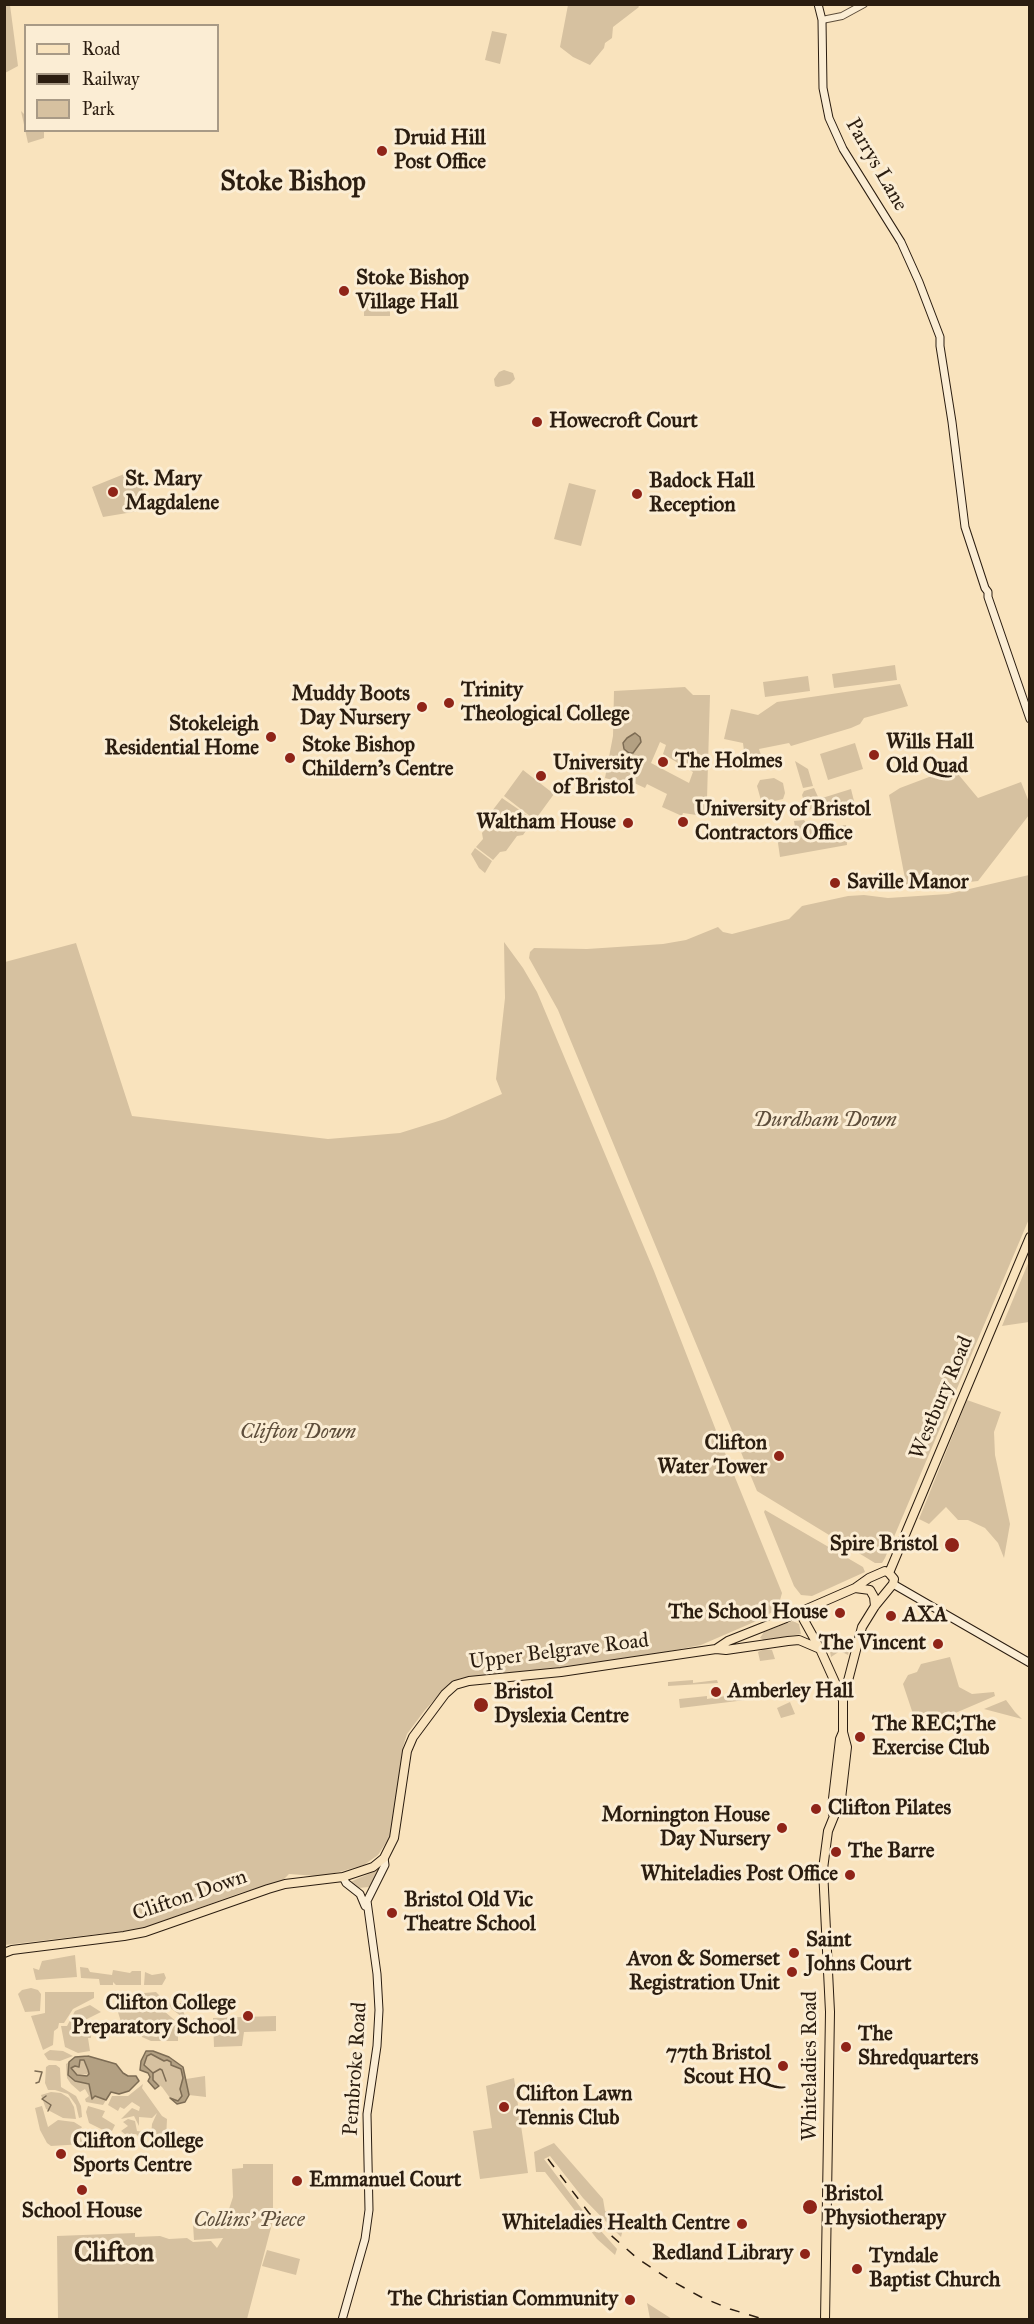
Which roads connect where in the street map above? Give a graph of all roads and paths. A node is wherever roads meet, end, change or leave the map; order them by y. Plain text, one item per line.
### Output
1 (818, 4) edge
2 (864, 4) edge
3 (822, 20) junction
4 (1029, 719) edge
5 (1029, 1237) edge
6 (891, 1577) junction
7 (855, 1588) junction
8 (875, 1605) junction
9 (800, 1613) junction
10 (716, 1649) junction
11 (820, 1649) junction
12 (1029, 1663) edge
13 (829, 1669) junction
14 (849, 1671) junction
15 (843, 1700) junction
16 (384, 1858) junction
17 (343, 1877) junction
18 (367, 1911) junction
19 (7, 1951) edge
20 (342, 2319) edge
21 (825, 2319) edge

1 - 3 main road, Parrys Lane
2 - 3 street
3 - 4 main road, Parrys Lane
5 - 6 main road, Westbury Road
6 - 7 main road, Upper Belgrave Road
6 - 8 main road, Westbury Road
6 - 12 main road
7 - 8 main road
7 - 9 main road, Upper Belgrave Road
8 - 14 main road, Westbury Road
9 - 10 main road, Upper Belgrave Road
9 - 11 main road, Whiteladies Road
10 - 11 main road, Upper Belgrave Road
10 - 16 main road, Upper Belgrave Road
11 - 13 main road, Whiteladies Road
13 - 14 main road
13 - 15 main road, Whiteladies Road
14 - 15 main road, Westbury Road
15 - 21 main road, Whiteladies Road
16 - 17 main road, Clifton Down
16 - 18 main road, Pembroke Road
17 - 18 main road
17 - 19 main road, Clifton Down
18 - 20 main road, Pembroke Road

